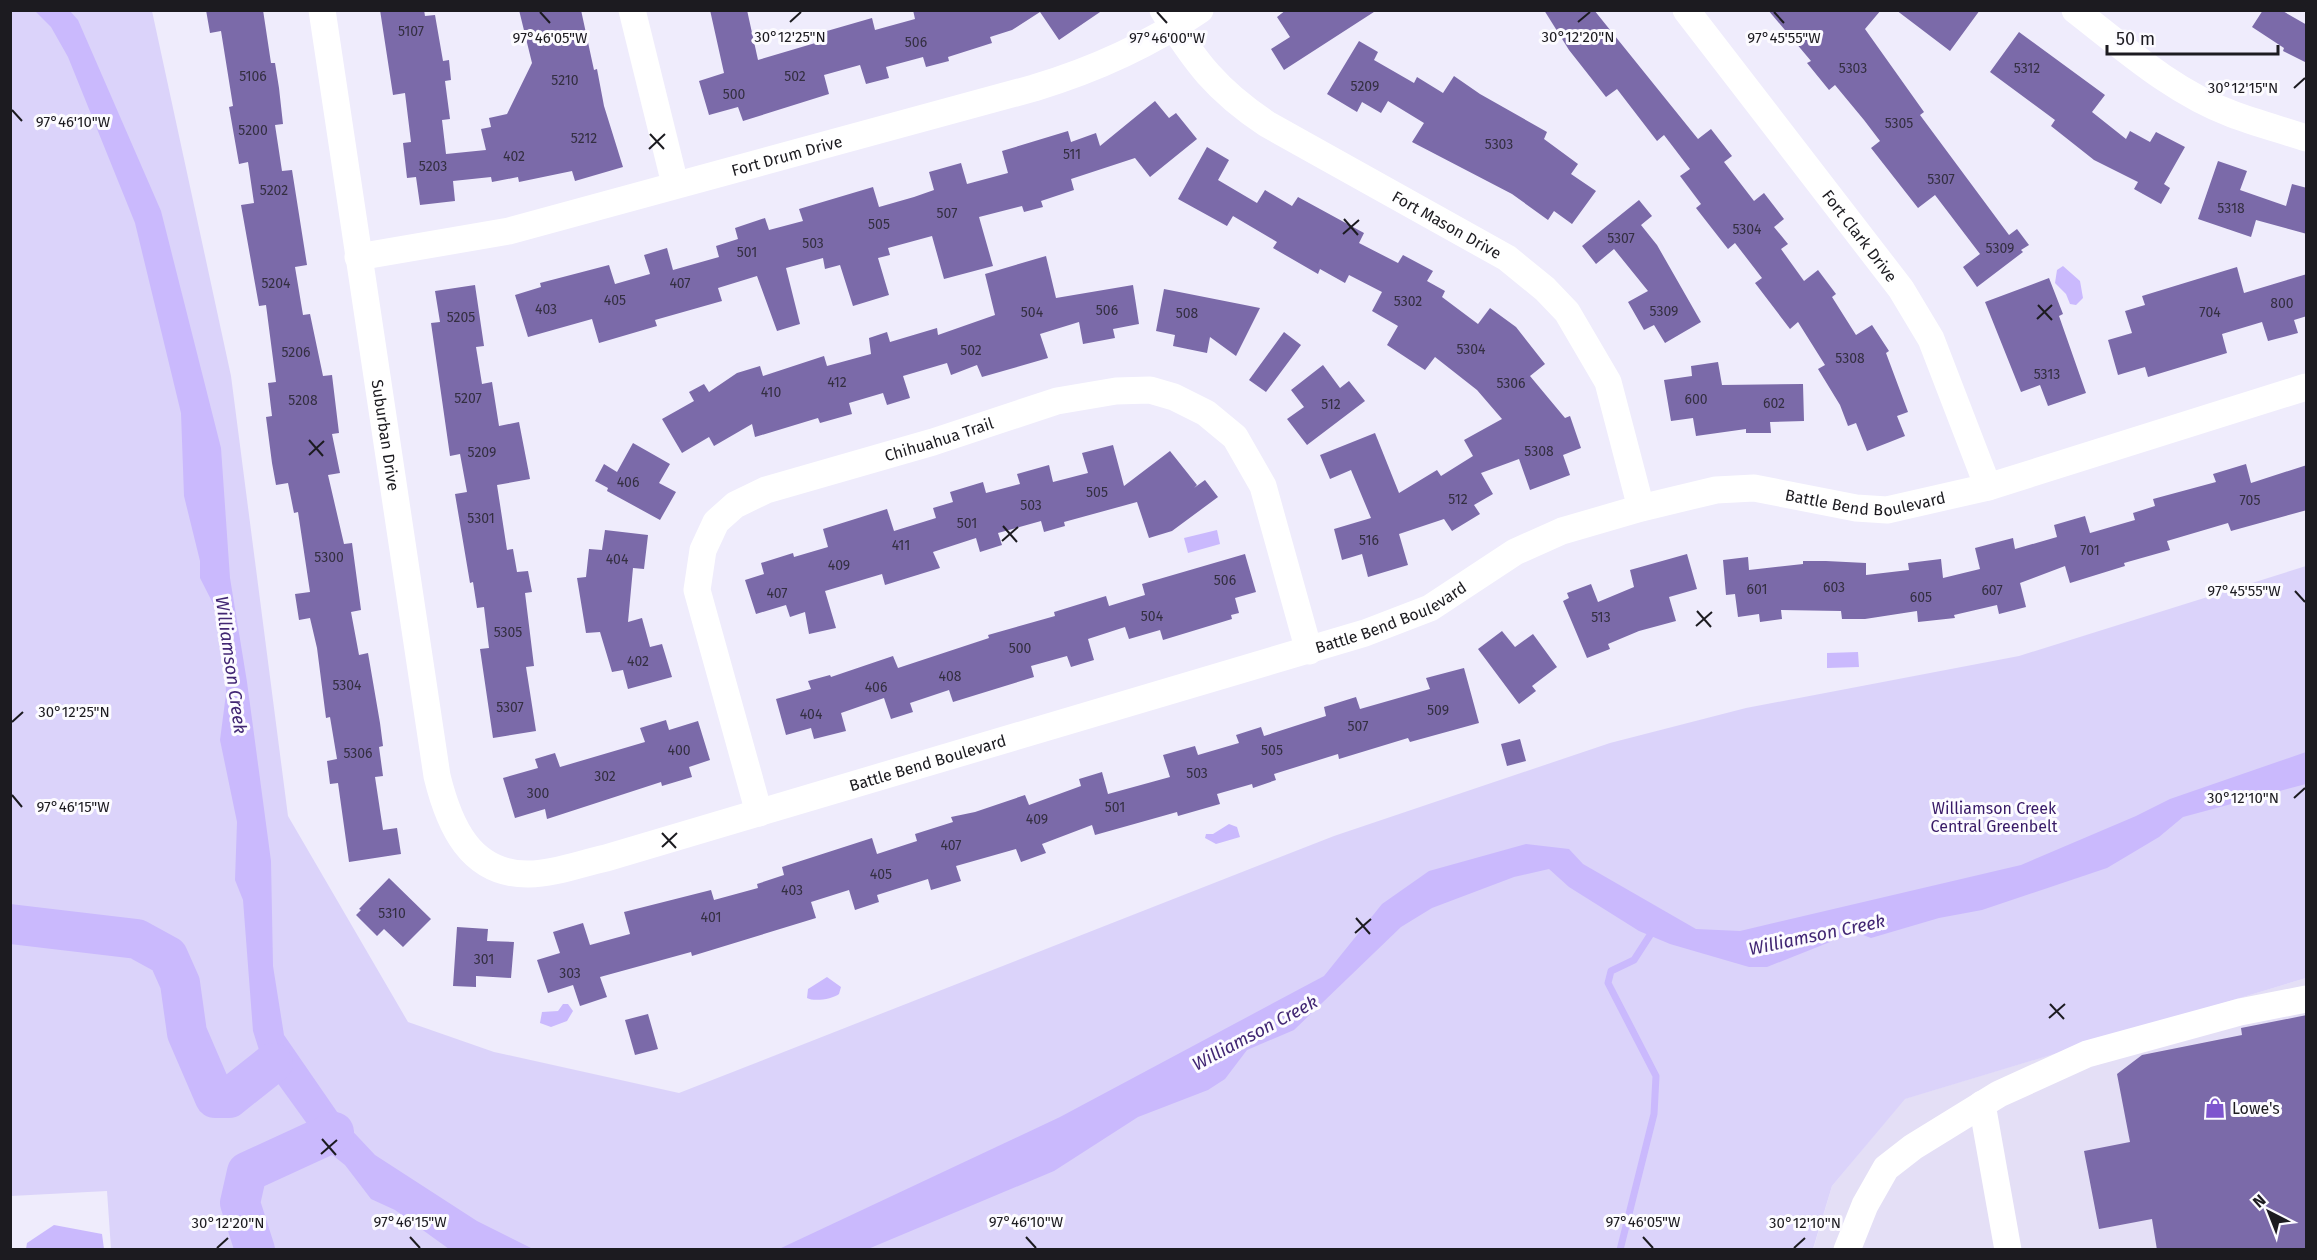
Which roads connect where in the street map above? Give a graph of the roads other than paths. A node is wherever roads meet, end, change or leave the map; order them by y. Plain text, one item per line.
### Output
1 (322, 10) edge
2 (632, 10) edge
3 (1200, 10) edge
4 (1686, 10) edge
5 (2075, 10) edge
6 (1169, 19) edge
7 (2307, 138) edge
8 (675, 184) junction
9 (358, 257) junction
10 (2307, 387) edge
11 (1989, 487) junction
12 (1641, 508) junction
13 (1309, 651) junction
14 (759, 813) junction
15 (474, 853) joint
16 (2307, 999) edge
17 (1982, 1104) junction
18 (1847, 1250) edge
19 (2008, 1250) edge

1 - 9 street, Suburban Drive
2 - 8 street
3 - 6 street, Fort Drum Drive
4 - 11 street, Fort Clark Drive
5 - 7 street
6 - 8 street, Fort Drum Drive
6 - 12 street, Fort Mason Drive
8 - 9 street, Fort Drum Drive
9 - 15 street, Suburban Drive
10 - 11 street, Battle Bend Boulevard
11 - 12 street, Battle Bend Boulevard
12 - 13 street, Battle Bend Boulevard
13 - 14 street, Battle Bend Boulevard
13 - 14 street, Chihuahua Trail
14 - 15 street, Battle Bend Boulevard
16 - 17 street
17 - 18 street
17 - 19 street

